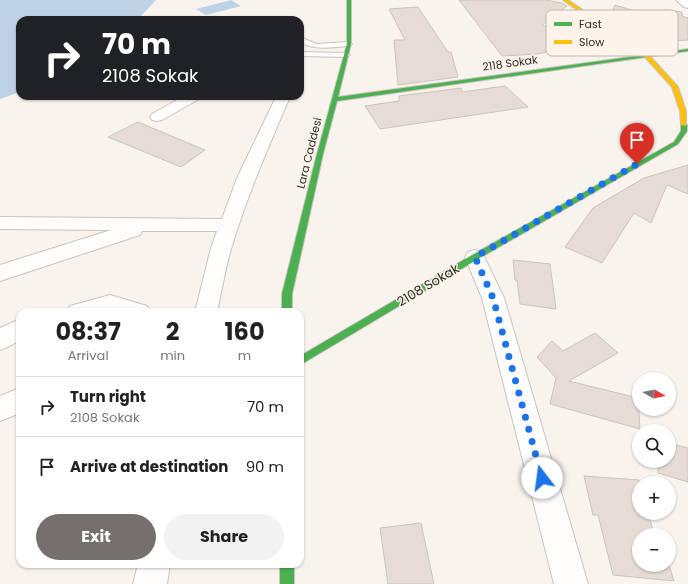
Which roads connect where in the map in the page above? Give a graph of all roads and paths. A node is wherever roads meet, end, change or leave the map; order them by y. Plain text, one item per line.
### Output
1 (349, 0) edge
2 (565, 0) edge
3 (681, 0) edge
4 (688, 5) edge
5 (580, 10) edge
6 (304, 43) edge
7 (349, 44) junction
8 (688, 50) edge
9 (678, 51) edge
10 (304, 54) edge
11 (347, 55) junction
12 (639, 56) edge
13 (647, 56) edge
14 (336, 99) junction
15 (187, 100) edge
16 (282, 100) edge
17 (157, 117) dead end
18 (684, 139) edge
19 (0, 223) edge
20 (152, 224) junction
21 (229, 225) junction
22 (475, 257) junction
23 (0, 273) edge
24 (94, 308) edge
25 (124, 308) edge
26 (207, 308) edge
27 (287, 308) edge
28 (16, 330) edge
29 (0, 340) edge
30 (304, 359) edge
31 (16, 402) edge
32 (0, 409) edge
33 (153, 568) edge
34 (287, 568) edge
35 (150, 584) edge
36 (287, 584) edge
37 (571, 584) edge

1 - 7 street, Lara Caddesi
2 - 5 street, 2108 Sokak
3 - 4 street
6 - 7 lane
7 - 11 street, Lara Caddesi
8 - 9 street, 2118 Sokak
10 - 11 lane
11 - 14 street, Lara Caddesi
12 - 14 street, 2118 Sokak
13 - 18 street, 2108 Sokak
14 - 27 street, Lara Caddesi
15 - 17 street
16 - 21 street
18 - 22 street, 2108 Sokak
19 - 20 street
20 - 21 street
20 - 23 street
21 - 26 street
22 - 30 street, 2108 Sokak
22 - 37 street
24 - 25 street
28 - 29 street
31 - 32 street
33 - 35 street
34 - 36 street

